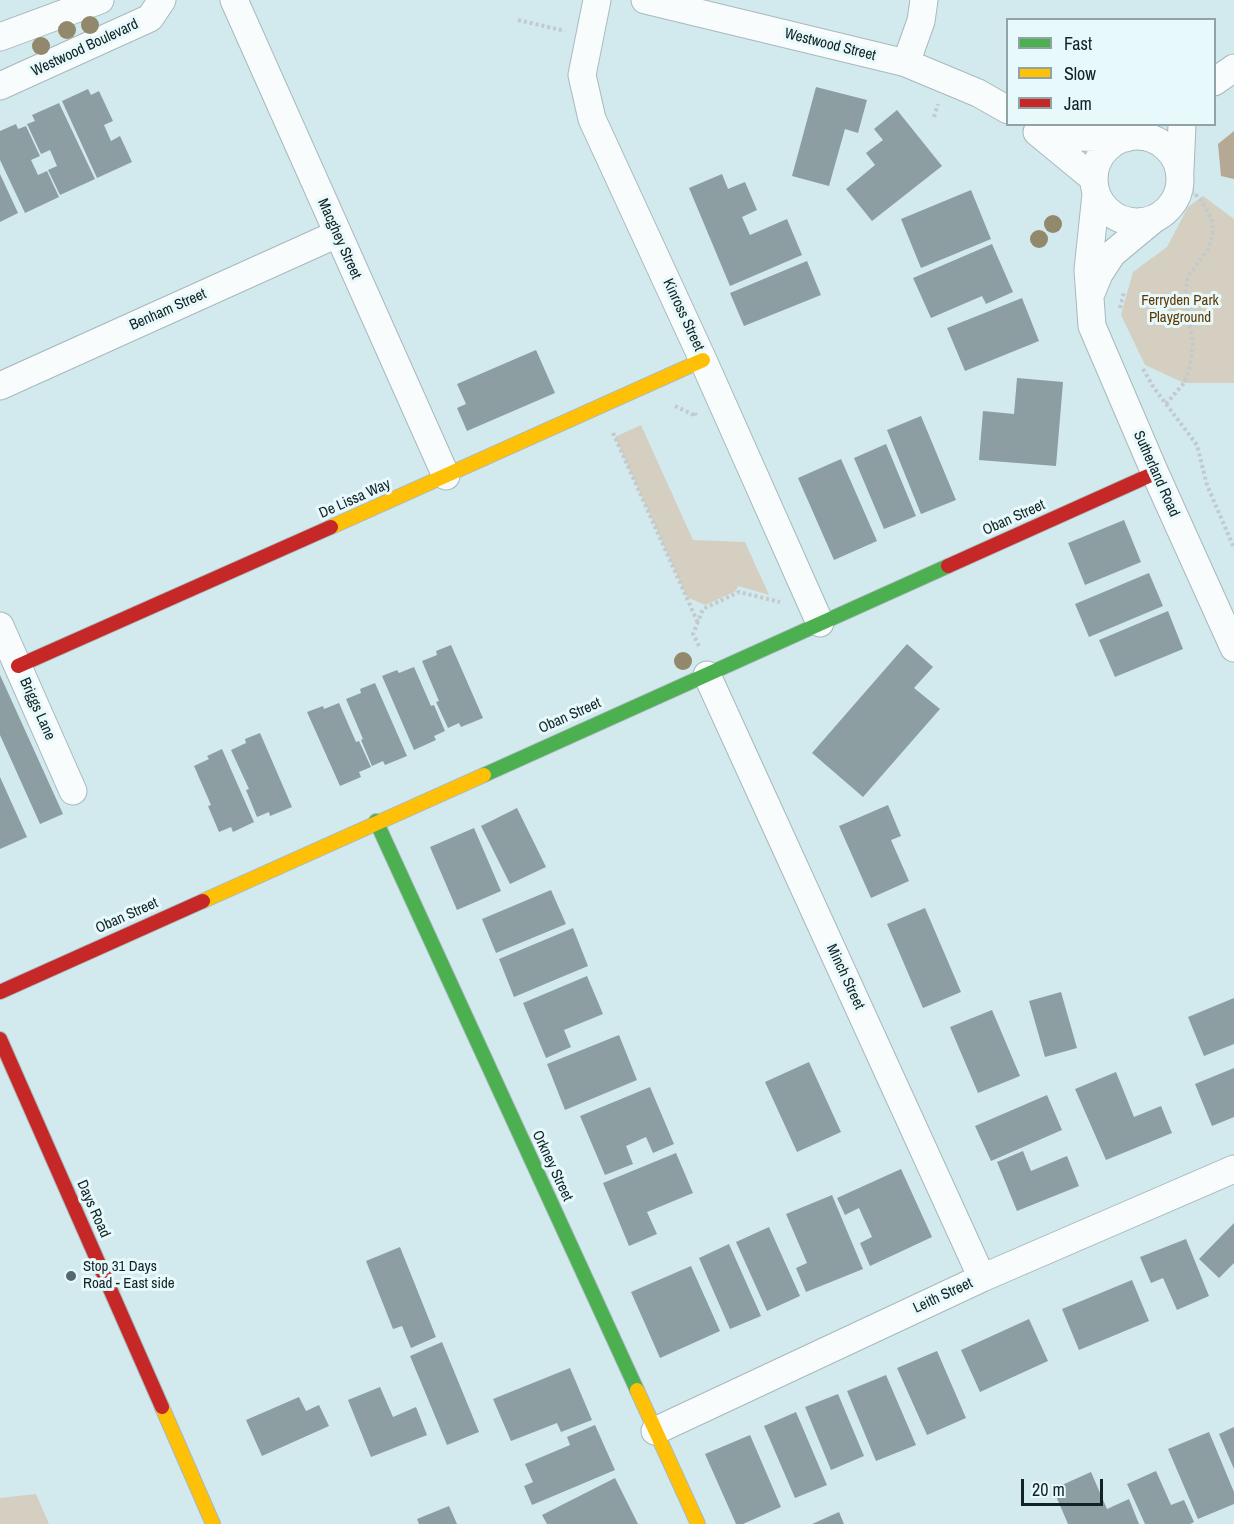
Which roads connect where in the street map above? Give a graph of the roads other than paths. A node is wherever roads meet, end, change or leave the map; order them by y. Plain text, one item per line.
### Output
1 (100, 0) edge
2 (162, 0) edge
3 (234, 0) edge
4 (597, 0) edge
5 (645, 0) edge
6 (924, 0) edge
7 (0, 37) edge
8 (906, 63) junction
9 (1234, 68) edge
10 (1216, 81) edge
11 (0, 86) edge
12 (1006, 110) edge
13 (1030, 126) edge
14 (1044, 126) edge
15 (1182, 126) edge
16 (1140, 133) edge
17 (1180, 170) junction
18 (1095, 186) junction
19 (1165, 219) junction
20 (337, 234) junction
21 (1089, 297) junction
22 (703, 360) junction
23 (0, 386) edge
24 (1155, 473) junction
25 (446, 476) junction
26 (820, 622) junction
27 (0, 626) edge
28 (1234, 648) edge
29 (704, 663) junction
30 (18, 666) junction
31 (74, 791) dead end
32 (376, 821) junction
33 (0, 992) edge
34 (0, 1039) edge
35 (1234, 1169) edge
36 (982, 1278) junction
37 (655, 1431) junction
38 (213, 1524) edge
39 (698, 1524) edge

1 - 7 street
2 - 11 street, Westwood Boulevard
3 - 20 street, Macghey Street
4 - 22 street, Kinross Street
5 - 8 street, Westwood Street
6 - 8 street
8 - 12 street, Westwood Street
9 - 10 street
13 - 18 street
14 - 16 street
15 - 17 street
16 - 17 street
16 - 18 street
17 - 19 street
18 - 19 street
18 - 21 street, Sutherland Road
19 - 21 street
20 - 23 street, Benham Street
20 - 25 street, Macghey Street
21 - 24 street, Sutherland Road
22 - 25 street, De Lissa Way
22 - 26 street, Kinross Street
24 - 26 street, Oban Street
24 - 28 street, Sutherland Road
25 - 30 street, De Lissa Way
26 - 29 street, Oban Street
27 - 30 street, Briggs Lane
29 - 32 street, Oban Street
29 - 36 street, Minch Street
30 - 31 street, Briggs Lane
32 - 33 street, Oban Street
32 - 37 street, Orkney Street
34 - 38 street, Days Road
35 - 36 street, Leith Street
36 - 37 street, Leith Street
37 - 39 street, Orkney Street

